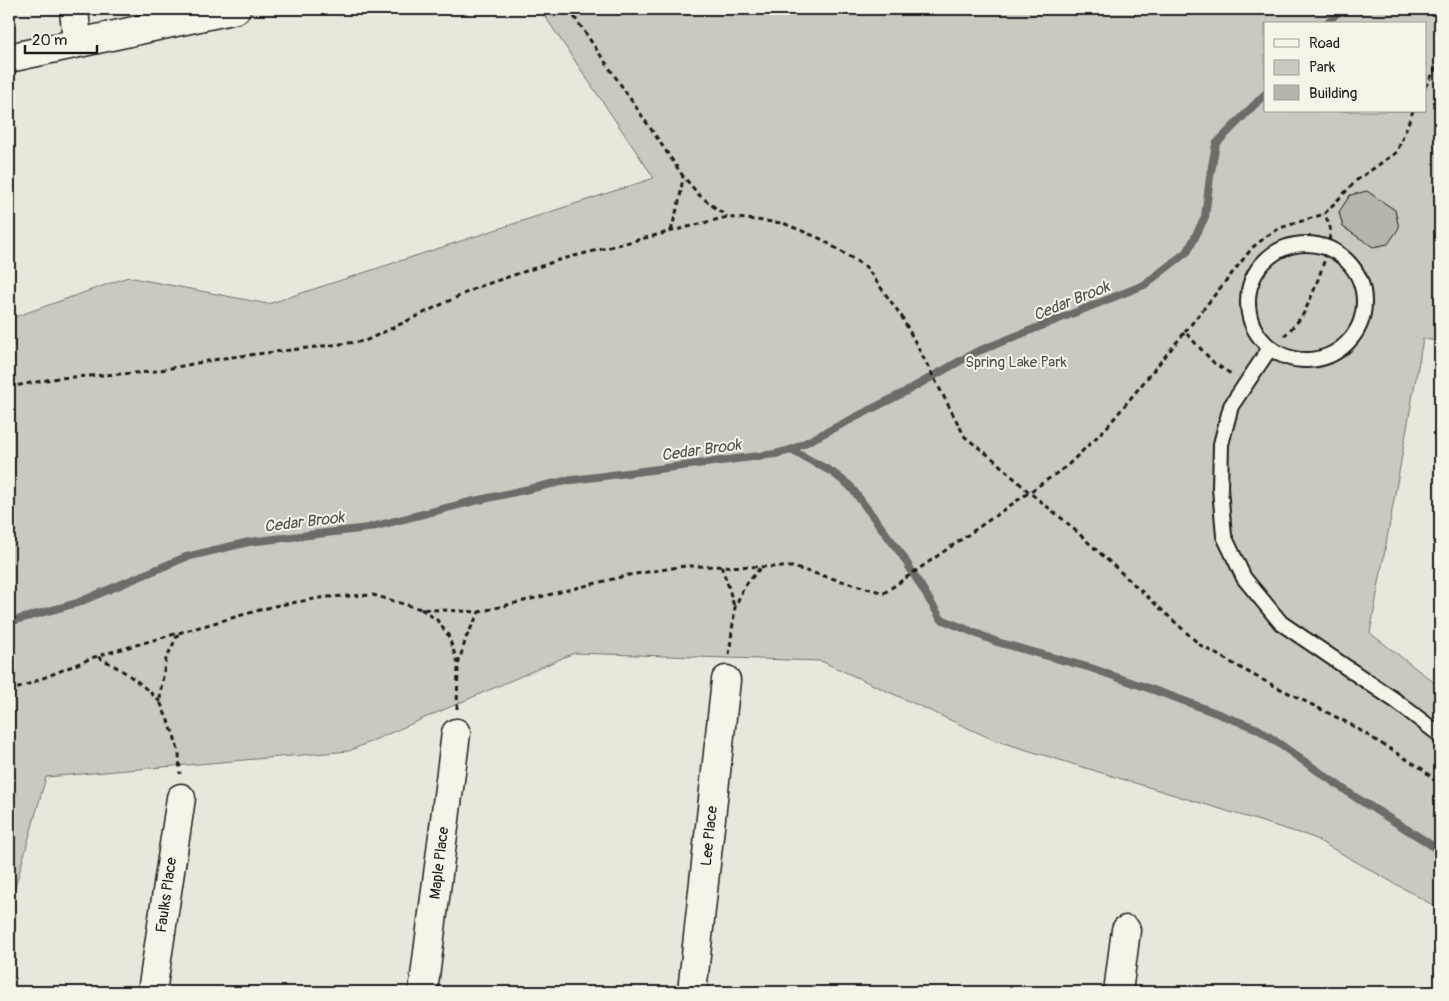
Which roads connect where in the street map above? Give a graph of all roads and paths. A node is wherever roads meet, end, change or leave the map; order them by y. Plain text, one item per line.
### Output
1 (74, 9) edge
2 (236, 9) edge
3 (569, 9) edge
4 (77, 42) junction
5 (9, 58) edge
6 (1440, 62) edge
7 (1426, 85) edge
8 (1413, 112) edge
9 (683, 176) junction
10 (1324, 214) junction
11 (727, 217) junction
12 (671, 231) junction
13 (1328, 249) junction
14 (1185, 332) junction
15 (1270, 348) junction
16 (1247, 383) junction
17 (9, 387) edge
18 (1029, 492) junction
19 (721, 566) junction
20 (761, 566) junction
21 (735, 606) junction
22 (421, 609) junction
23 (479, 612) junction
24 (179, 633) junction
25 (97, 656) junction
26 (458, 664) junction
27 (726, 680) joint
28 (9, 692) edge
29 (161, 704) junction
30 (456, 733) joint
31 (1440, 735) edge
32 (1440, 786) edge
33 (181, 798) joint
34 (1126, 930) dead end
35 (152, 992) edge
36 (423, 992) edge
37 (692, 992) edge
38 (1118, 992) edge

1 - 4 street
2 - 4 street
3 - 9 path
4 - 5 street
6 - 7 path
8 - 10 path
9 - 11 path
9 - 12 path
10 - 13 path
10 - 14 path
11 - 12 path
11 - 18 path
12 - 17 path
13 - 15 path
13 - 15 lane
13 - 15 lane
14 - 16 path
14 - 18 path
15 - 16 lane
16 - 31 lane
18 - 20 path
18 - 32 path
19 - 20 path
19 - 21 path
19 - 23 path
20 - 21 path
21 - 27 path
22 - 23 path
22 - 24 path
22 - 26 path
23 - 26 path
24 - 25 path
24 - 29 path
25 - 28 path
25 - 29 path
26 - 30 path
27 - 37 street, Lee Place
29 - 33 path
30 - 36 street, Maple Place
33 - 35 street, Faulks Place
34 - 38 street

